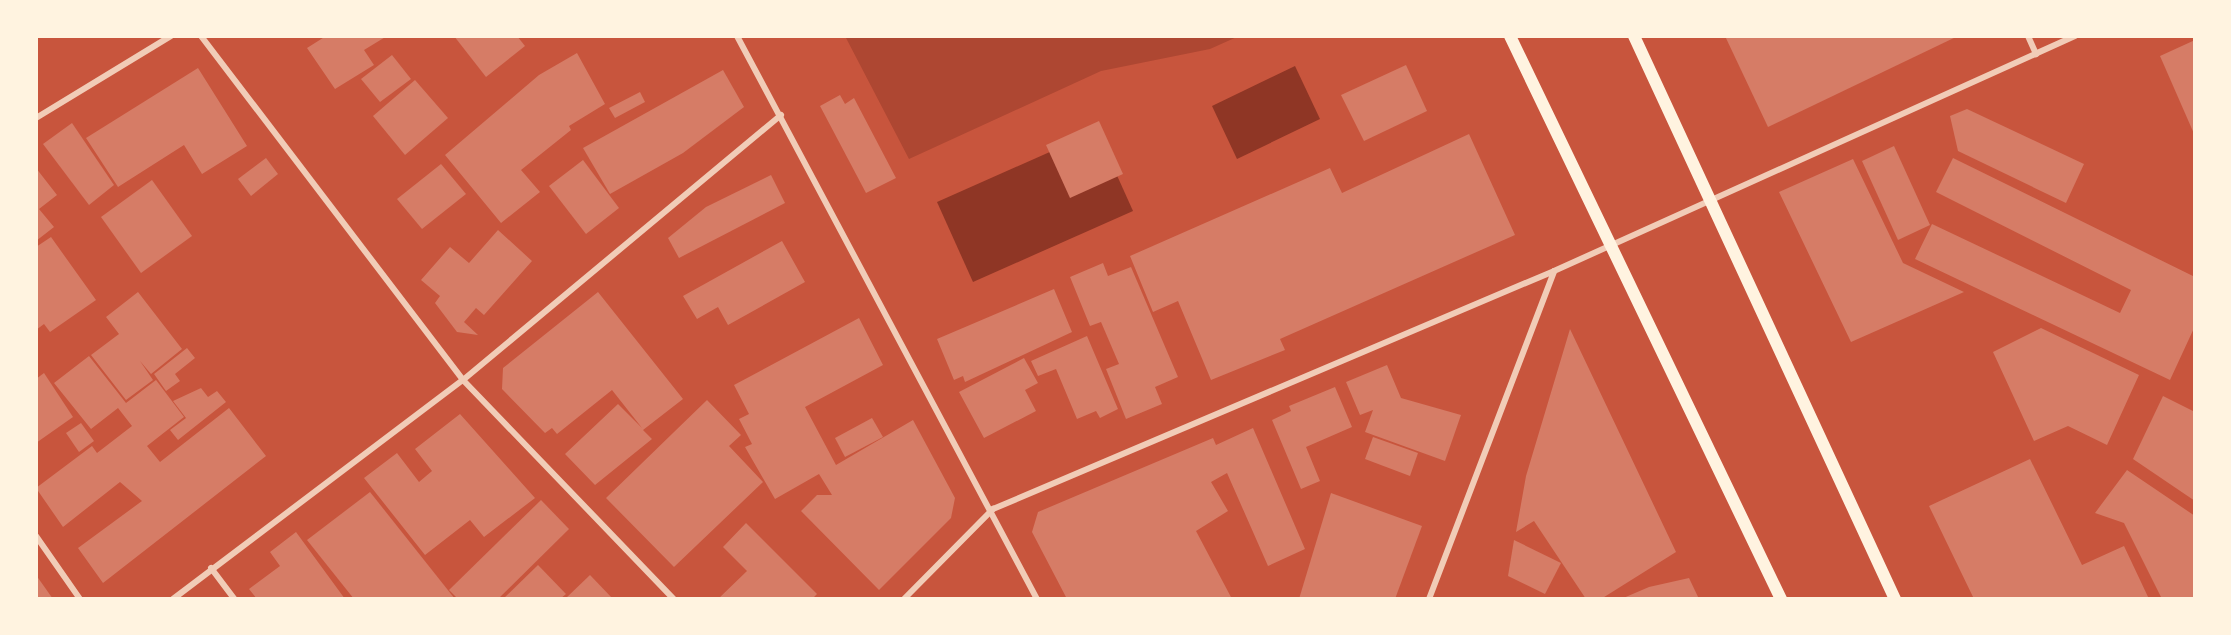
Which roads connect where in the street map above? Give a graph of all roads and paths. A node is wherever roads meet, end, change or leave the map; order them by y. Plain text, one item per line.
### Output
1 (171, 36) edge
2 (201, 36) edge
3 (737, 36) edge
4 (1510, 36) edge
5 (1634, 36) edge
6 (2028, 36) edge
7 (2075, 36) edge
8 (2036, 54) junction
9 (781, 115) junction
10 (36, 118) edge
11 (1710, 196) junction
12 (1608, 243) junction
13 (1554, 271) junction
14 (463, 380) junction
15 (993, 509) junction
16 (36, 536) edge
17 (211, 568) junction
18 (80, 599) edge
19 (173, 599) edge
20 (234, 599) edge
21 (674, 599) edge
22 (904, 599) edge
23 (1037, 599) edge
24 (1429, 599) edge
25 (1781, 599) edge
26 (1895, 599) edge

1 - 10 street
2 - 14 street
3 - 9 street
4 - 12 main road
5 - 11 main road
6 - 8 street
7 - 8 street
8 - 11 street
9 - 14 street
9 - 15 street
11 - 12 street
11 - 26 main road
12 - 13 street
12 - 25 main road
13 - 15 street
13 - 24 street
14 - 17 street
14 - 21 street
15 - 22 street
15 - 23 street
16 - 18 street
17 - 19 street
17 - 20 street

